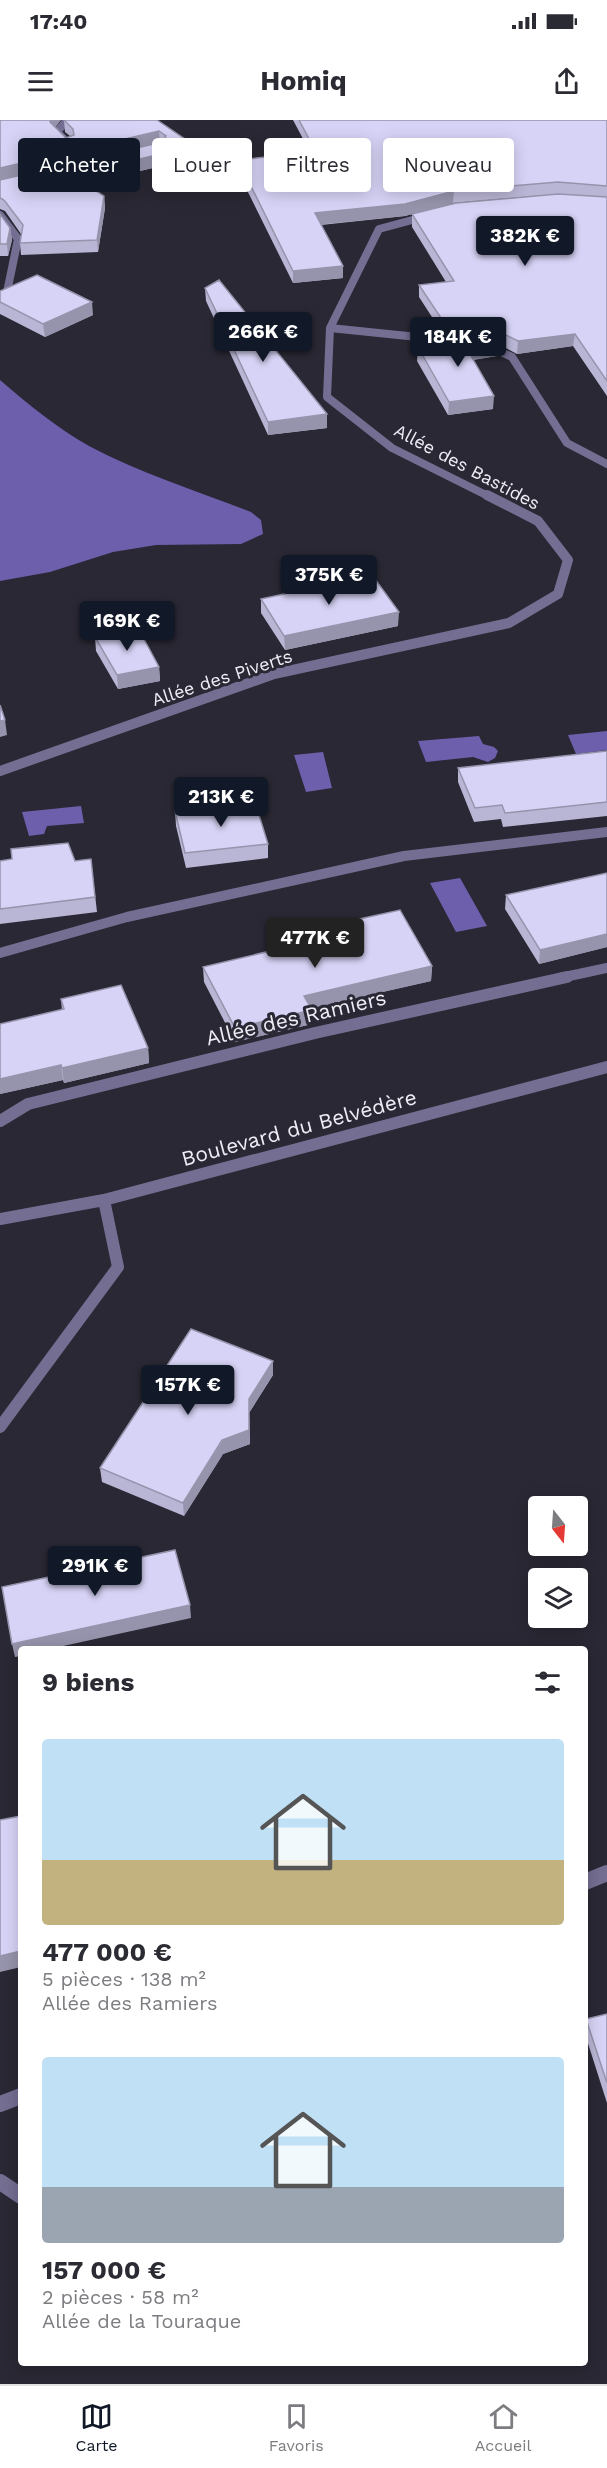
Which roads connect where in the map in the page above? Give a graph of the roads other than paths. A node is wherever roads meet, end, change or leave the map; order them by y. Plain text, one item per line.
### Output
1 (67, 120) edge
2 (63, 138) edge
3 (0, 215) edge
4 (432, 215) edge
5 (7, 292) edge
6 (330, 328) junction
7 (607, 464) edge
8 (558, 594) joint
9 (0, 771) edge
10 (607, 832) edge
11 (0, 953) edge
12 (607, 968) edge
13 (607, 1067) edge
14 (0, 1121) edge
15 (104, 1200) junction
16 (0, 1219) edge
17 (0, 1427) edge
18 (607, 1873) edge
19 (588, 1881) edge
20 (18, 2097) edge
21 (0, 2104) edge
22 (0, 2182) edge
23 (18, 2194) edge

1 - 2 street
3 - 5 street
4 - 6 street, Allée des Bastides
6 - 7 street
6 - 8 street, Allée des Bastides
8 - 9 street, Allée des Piverts
10 - 11 street
12 - 14 street, Allée des Ramiers
13 - 15 street, Boulevard du Belvédère
15 - 16 street, Boulevard du Belvédère
15 - 17 street
18 - 19 street
20 - 21 street
22 - 23 street

